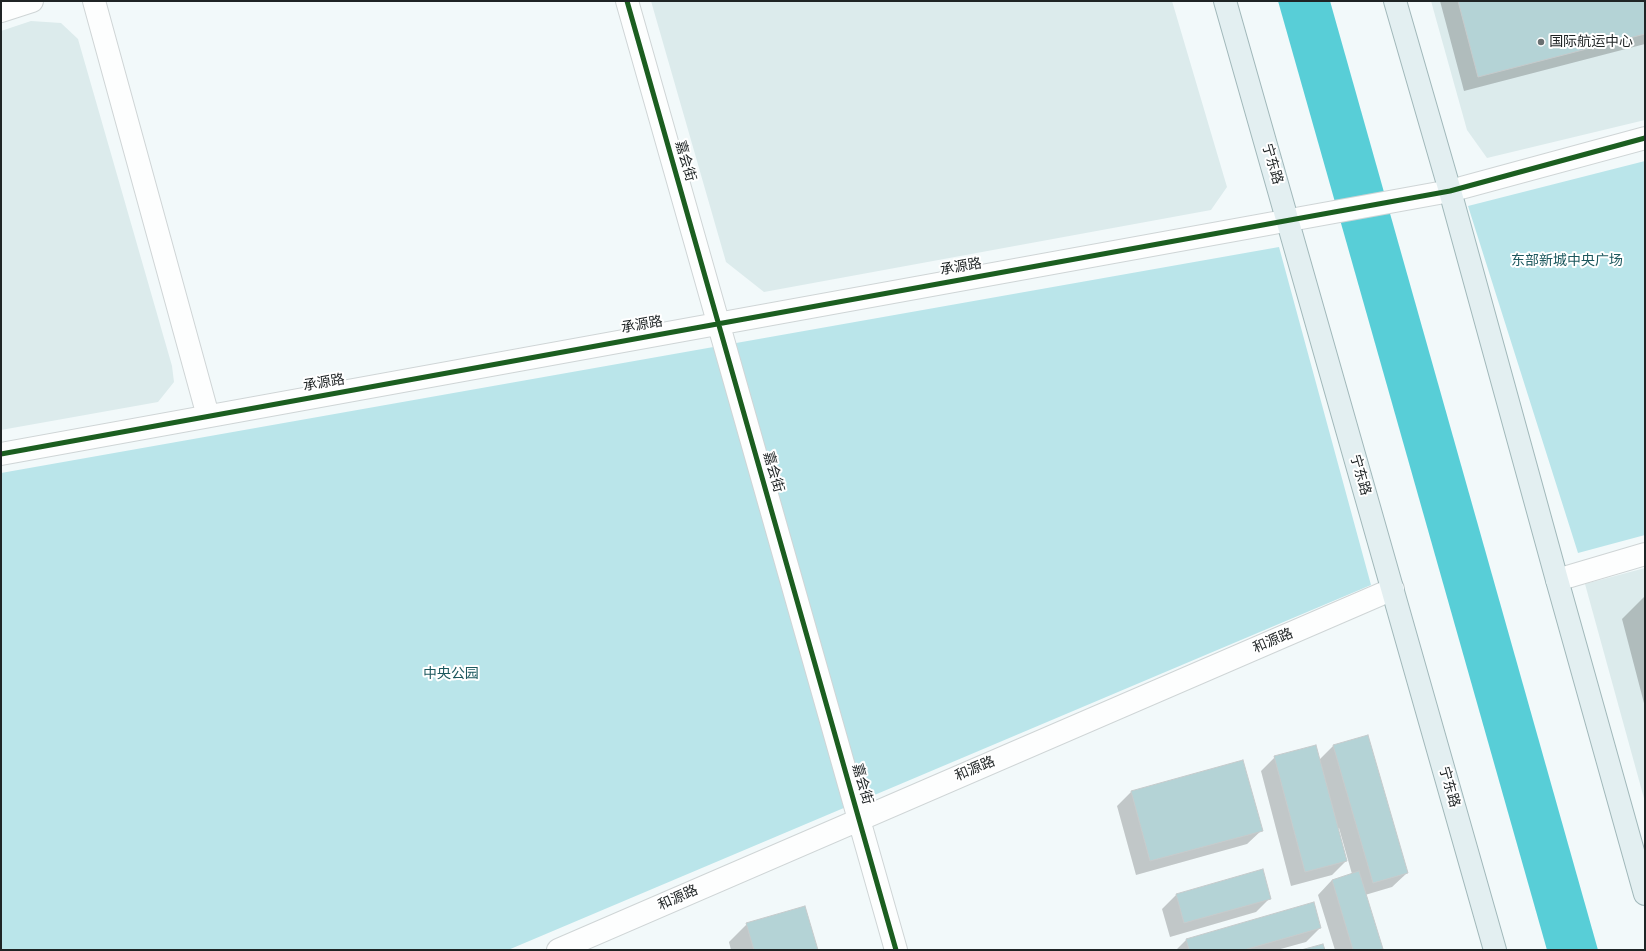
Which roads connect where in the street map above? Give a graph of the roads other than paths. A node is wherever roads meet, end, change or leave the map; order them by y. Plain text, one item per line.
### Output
1 (32, 1) edge
2 (94, 1) edge
3 (627, 1) edge
4 (1226, 1) edge
5 (1395, 1) edge
6 (1, 10) edge
7 (1645, 138) edge
8 (1450, 191) junction
9 (1288, 221) junction
10 (718, 323) junction
11 (208, 416) junction
12 (1, 454) edge
13 (1645, 554) edge
14 (1557, 580) junction
15 (1393, 589) junction
16 (859, 819) junction
17 (1645, 894) edge
18 (558, 950) edge
19 (896, 950) edge
20 (1495, 950) edge

1 - 6 street
2 - 11 street
3 - 10 street, 嘉会街
4 - 9 main road, 宁东路
5 - 8 main road
7 - 8 street, 承源路
8 - 9 street, 承源路
8 - 14 main road
9 - 10 street, 承源路
9 - 15 main road, 宁东路
10 - 11 street, 承源路
10 - 16 street, 嘉会街
11 - 12 street, 承源路
13 - 14 street
14 - 17 main road
15 - 16 street, 和源路
15 - 20 main road, 宁东路
16 - 18 street, 和源路
16 - 19 street, 嘉会街

